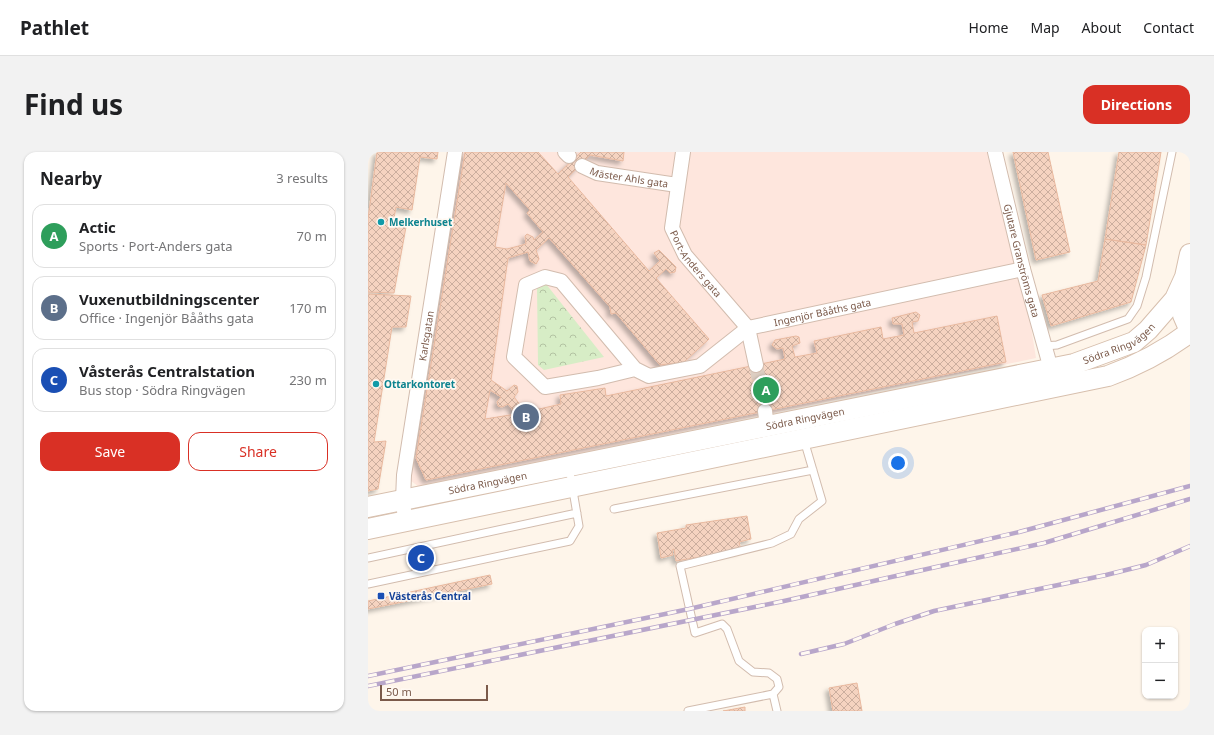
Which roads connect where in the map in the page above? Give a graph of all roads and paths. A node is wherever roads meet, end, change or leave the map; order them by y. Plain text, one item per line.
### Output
1 (455, 152) edge
2 (683, 152) edge
3 (995, 152) edge
4 (1172, 152) edge
5 (582, 166) dead end
6 (678, 185) junction
7 (1190, 254) edge
8 (1024, 269) junction
9 (1190, 291) edge
10 (748, 328) junction
11 (1190, 331) edge
12 (1045, 346) junction
13 (756, 365) tunnel mouth
14 (635, 369) junction
15 (1051, 369) junction
16 (766, 418) junction
17 (804, 438) junction
18 (773, 444) junction
19 (569, 466) junction
20 (813, 470) junction
21 (573, 486) junction
22 (403, 500) junction
23 (368, 507) edge
24 (614, 509) dead end
25 (577, 513) junction
26 (405, 521) junction
27 (368, 529) edge
28 (368, 558) edge
29 (368, 584) edge
30 (773, 694) junction
31 (688, 711) edge
32 (777, 711) edge

1 - 22 street, Karlsgatan
2 - 6 street, Port-Anders gata
3 - 8 street, Gjutare Granströms gata
4 - 12 lane
5 - 6 street, Mäster Ahls gata
6 - 10 street, Port-Anders gata
7 - 15 main road, Södra Ringvägen
8 - 10 street, Ingenjör Bååths gata
8 - 12 street, Gjutare Granströms gata
9 - 11 main road
10 - 13 street, Port-Anders gata
10 - 14 street, Ingenjör Bååths gata
11 - 17 main road, Södra Ringvägen
12 - 15 street, Gjutare Granströms gata
14 - 14 street
15 - 16 main road, Södra Ringvägen
16 - 18 main road
16 - 19 main road, Södra Ringvägen
17 - 18 main road, Södra Ringvägen
17 - 20 lane
18 - 21 main road, Södra Ringvägen
19 - 21 lane
19 - 22 main road, Södra Ringvägen
20 - 24 lane
20 - 30 lane
21 - 25 lane
21 - 26 main road, Södra Ringvägen
22 - 23 main road, Södra Ringvägen
22 - 26 street, Karlsgatan
25 - 28 lane
25 - 29 lane
26 - 27 main road, Södra Ringvägen
30 - 31 lane
30 - 32 lane

